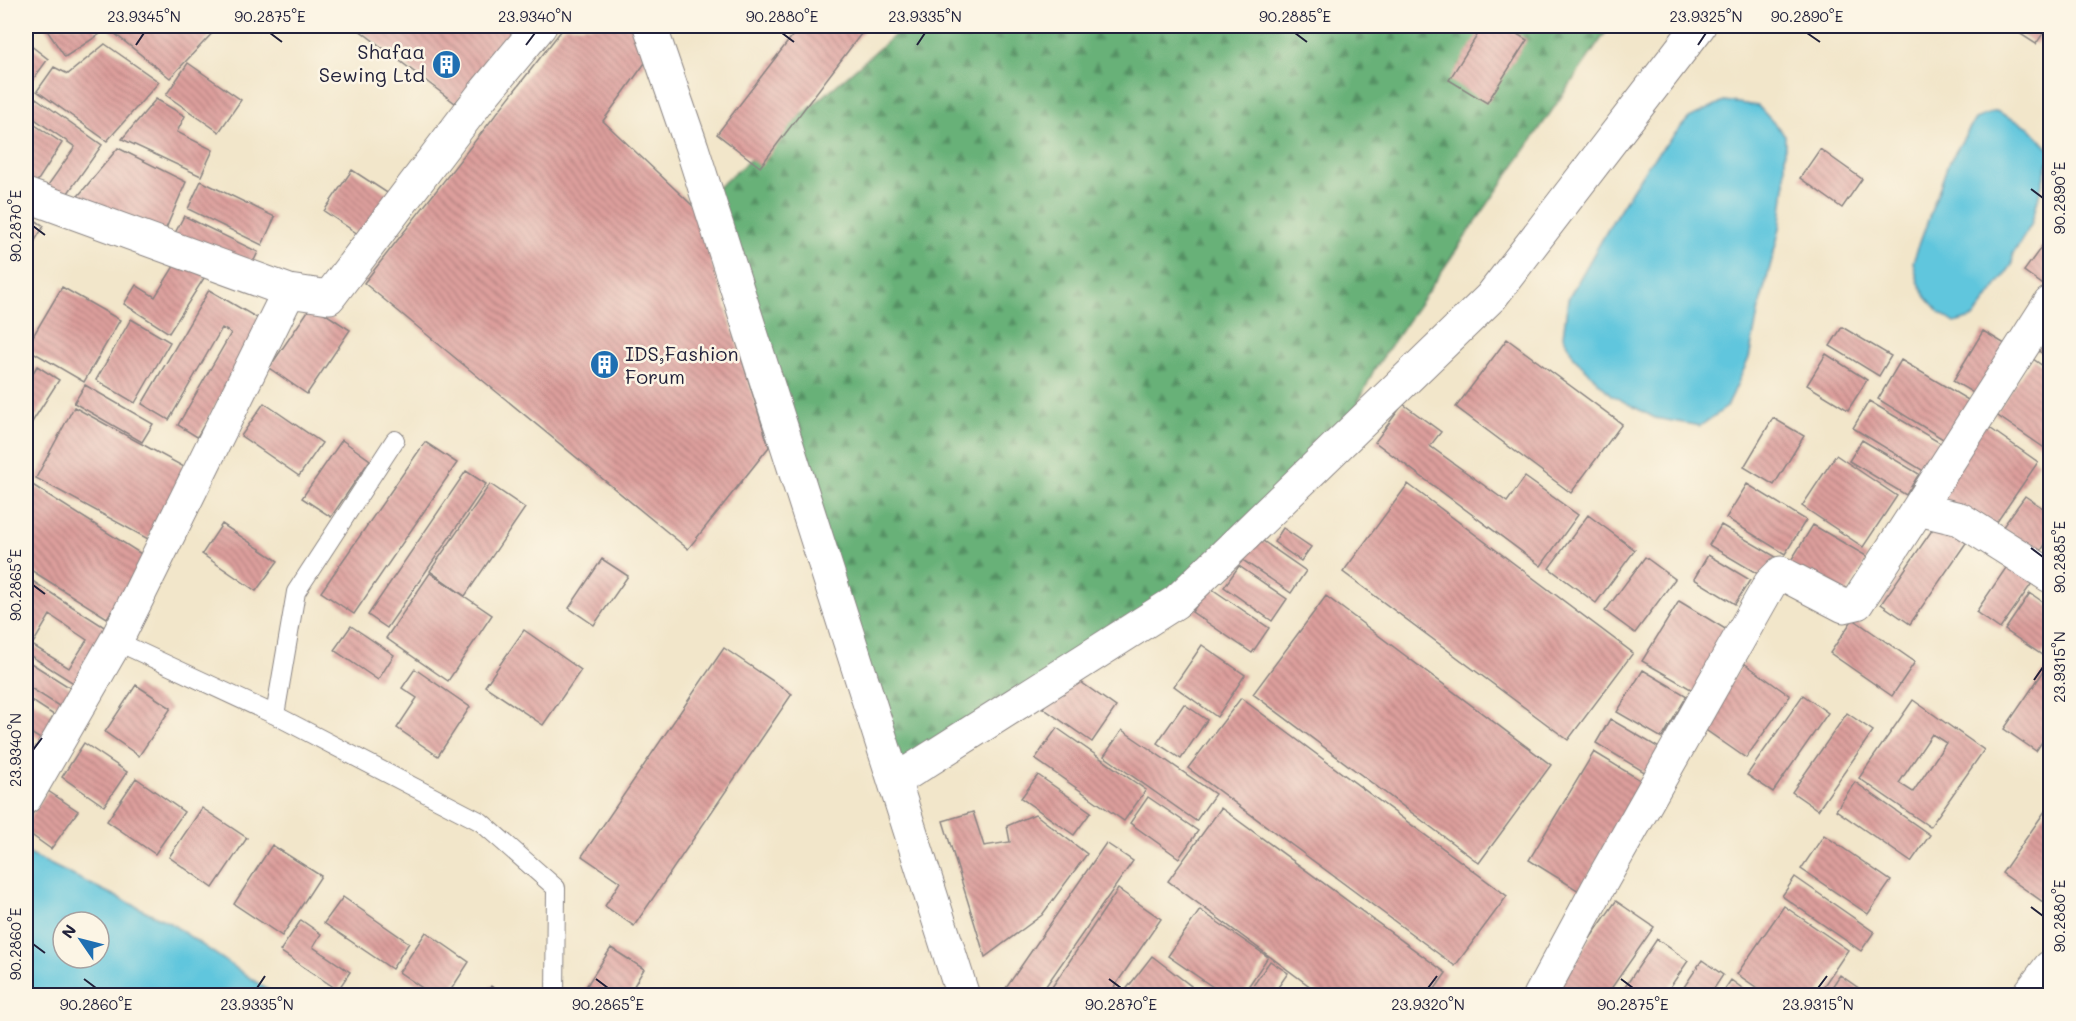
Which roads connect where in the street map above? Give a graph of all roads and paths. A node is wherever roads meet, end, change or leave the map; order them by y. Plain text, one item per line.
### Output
1 (540, 26) edge
2 (650, 26) edge
3 (1699, 26) edge
4 (26, 195) edge
5 (289, 291) junction
6 (2050, 303) edge
7 (395, 440) dead end
8 (1917, 509) junction
9 (2050, 576) edge
10 (116, 641) junction
11 (275, 715) junction
12 (895, 781) junction
13 (26, 796) edge
14 (2050, 967) edge
15 (555, 996) edge
16 (963, 996) edge
17 (1540, 996) edge
18 (2028, 996) edge

1 - 5 street
2 - 12 street
3 - 12 street
4 - 5 street
5 - 10 street
6 - 8 street
7 - 11 lane
8 - 9 street
8 - 17 street
10 - 11 lane
10 - 13 street
11 - 15 lane
12 - 16 street
14 - 18 street

